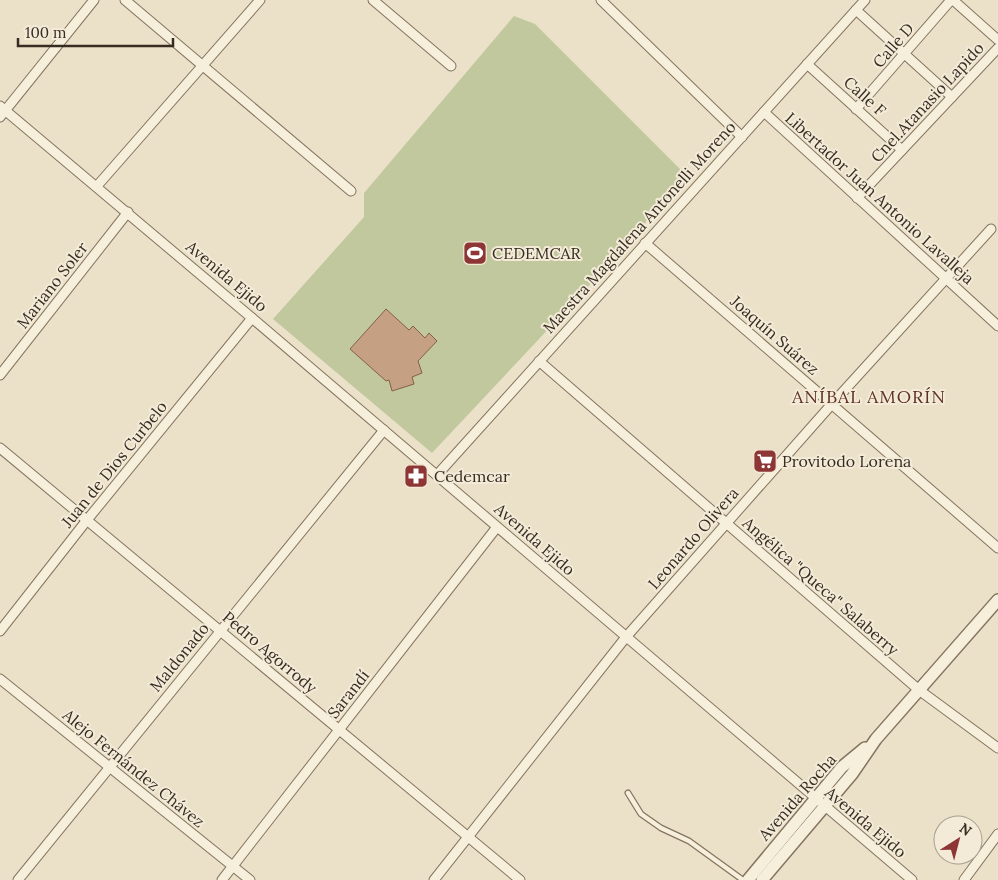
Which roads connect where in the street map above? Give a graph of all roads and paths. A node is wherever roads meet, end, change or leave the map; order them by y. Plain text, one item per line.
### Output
1 (94, 0) edge
2 (125, 0) edge
3 (260, 0) edge
4 (373, 0) edge
5 (601, 0) edge
6 (952, 0) edge
7 (860, 4) edge
8 (998, 40) edge
9 (998, 48) edge
10 (905, 54) junction
11 (807, 64) junction
12 (203, 65) junction
13 (451, 66) dead end
14 (952, 97) junction
15 (856, 109) junction
16 (2, 111) edge
17 (764, 112) junction
18 (742, 137) junction
19 (902, 150) junction
20 (97, 186) junction
21 (351, 191) dead end
22 (858, 198) junction
23 (128, 212) junction
24 (991, 229) dead end
25 (645, 243) junction
26 (946, 279) junction
27 (252, 318) junction
28 (998, 326) edge
29 (539, 361) junction
30 (0, 375) edge
31 (831, 405) junction
32 (384, 430) junction
33 (0, 448) edge
34 (437, 475) junction
35 (86, 520) junction
36 (726, 524) junction
37 (497, 527) junction
38 (998, 548) edge
39 (998, 600) edge
40 (220, 630) junction
41 (0, 631) edge
42 (626, 637) junction
43 (0, 679) edge
44 (919, 690) junction
45 (340, 730) junction
46 (998, 748) edge
47 (109, 768) junction
48 (628, 793) dead end
49 (819, 802) junction
50 (998, 834) edge
51 (468, 837) junction
52 (233, 866) junction
53 (18, 880) edge
54 (222, 880) edge
55 (250, 880) edge
56 (434, 880) edge
57 (520, 880) edge
58 (742, 880) edge
59 (748, 880) edge
60 (762, 880) edge
61 (912, 880) edge
62 (964, 880) edge

1 - 16 street
2 - 12 street
3 - 12 street
4 - 13 street
5 - 18 street
6 - 8 street
6 - 10 street, Calle D
7 - 10 street
7 - 11 street, Maestra Magdalena Antonelli Moreno
9 - 14 street, Cnel.Atanasio Lapido
10 - 14 street
10 - 15 street, Calle D
11 - 15 street, Calle F
11 - 17 street, Maestra Magdalena Antonelli Moreno
12 - 20 street
12 - 21 street
14 - 19 street, Cnel.Atanasio Lapido
15 - 19 street, Calle F
16 - 20 street, Avenida Ejido
17 - 18 street, Maestra Magdalena Antonelli Moreno
17 - 22 street, Libertador Juan Antonio Lavalleja
18 - 25 street, Maestra Magdalena Antonelli Moreno
19 - 22 street, Cnel.Atanasio Lapido
20 - 23 street, Avenida Ejido
22 - 26 street, Libertador Juan Antonio Lavalleja
23 - 27 street, Avenida Ejido
23 - 30 street, Mariano Soler
24 - 26 street, Leonardo Olivera
25 - 29 street, Maestra Magdalena Antonelli Moreno
25 - 31 street, Joaquín Suárez
26 - 28 street, Libertador Juan Antonio Lavalleja
26 - 31 street, Leonardo Olivera
27 - 32 street, Avenida Ejido
27 - 35 street, Juan de Dios Curbelo
29 - 34 street, Maestra Magdalena Antonelli Moreno
29 - 36 street, Angélica "Queca" Salaberry
31 - 36 street, Leonardo Olivera
31 - 38 street, Joaquín Suárez
32 - 34 street, Avenida Ejido
32 - 40 street, Maldonado
33 - 35 street, Pedro Agorrody
34 - 37 street, Avenida Ejido
35 - 40 street, Pedro Agorrody
35 - 41 street, Juan de Dios Curbelo
36 - 42 street, Leonardo Olivera
36 - 44 street, Angélica "Queca" Salaberry
37 - 42 street, Avenida Ejido
37 - 45 street, Sarandí
39 - 44 street, Avenida Rocha
40 - 45 street, Pedro Agorrody
40 - 47 street, Maldonado
42 - 49 street, Avenida Ejido
42 - 51 street, Leonardo Olivera
43 - 47 street, Alejo Fernández Chávez
44 - 46 street, Angélica "Queca" Salaberry
44 - 49 street, Avenida Rocha
45 - 51 street, Pedro Agorrody
45 - 52 street, Sarandí
47 - 52 street, Alejo Fernández Chávez
47 - 53 street, Maldonado
48 - 58 lane
49 - 59 street, Avenida Rocha
49 - 60 street, Avenida Rocha
49 - 61 street, Avenida Ejido
50 - 62 street
51 - 56 street, Leonardo Olivera
51 - 57 street, Pedro Agorrody
52 - 54 street, Sarandí
52 - 55 street, Alejo Fernández Chávez

